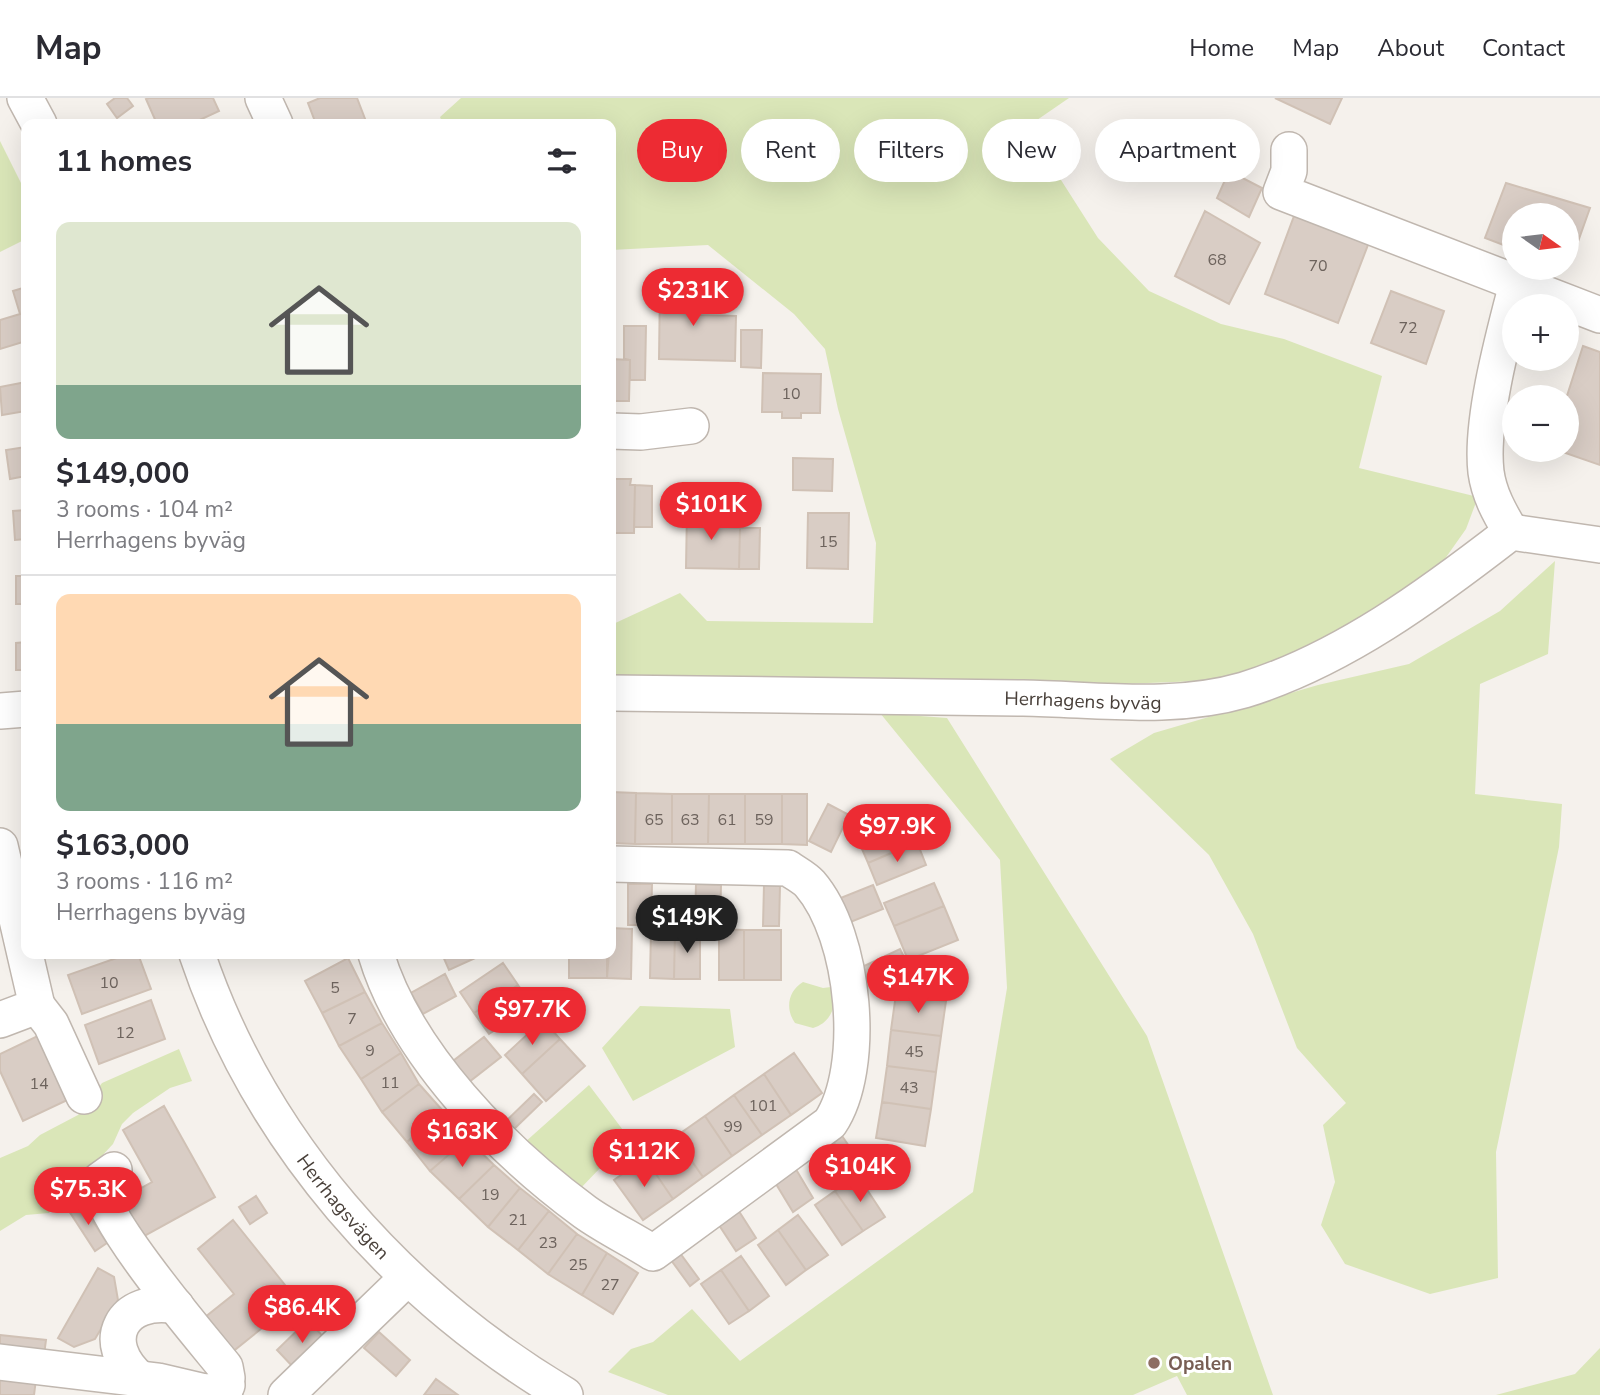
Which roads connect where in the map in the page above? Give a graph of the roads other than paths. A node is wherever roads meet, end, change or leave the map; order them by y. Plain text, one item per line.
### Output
1 (25, 98) edge
2 (263, 98) edge
3 (36, 119) edge
4 (273, 119) edge
5 (1289, 150) dead end
6 (1517, 284) junction
7 (1600, 315) edge
8 (691, 426) dead end
9 (616, 431) edge
10 (1511, 532) junction
11 (1600, 545) edge
12 (616, 693) edge
13 (21, 709) edge
14 (0, 711) edge
15 (0, 846) edge
16 (616, 864) edge
17 (21, 937) edge
18 (26, 959) edge
19 (199, 959) edge
20 (378, 959) edge
21 (37, 1006) junction
22 (0, 1020) edge
23 (84, 1096) dead end
24 (114, 1170) dead end
25 (140, 1257) junction
26 (406, 1279) junction
27 (176, 1306) junction
28 (124, 1323) junction
29 (0, 1362) edge
30 (140, 1379) junction
31 (57, 1382) edge
32 (231, 1392) edge
33 (286, 1395) edge
34 (565, 1395) edge

1 - 3 street
2 - 4 street
5 - 6 street
6 - 7 street
6 - 10 street
8 - 9 street
10 - 11 street
10 - 12 street, Herrhagens byväg
13 - 14 street
15 - 17 street
16 - 20 street
18 - 21 street
19 - 26 street, Herrhagsvägen
21 - 22 street
21 - 23 street
24 - 25 street
25 - 27 street
25 - 28 street
26 - 33 street
26 - 34 street, Herrhagsvägen
27 - 28 street
27 - 32 street
28 - 30 street
28 - 31 street
29 - 31 street
30 - 31 street
30 - 32 street

